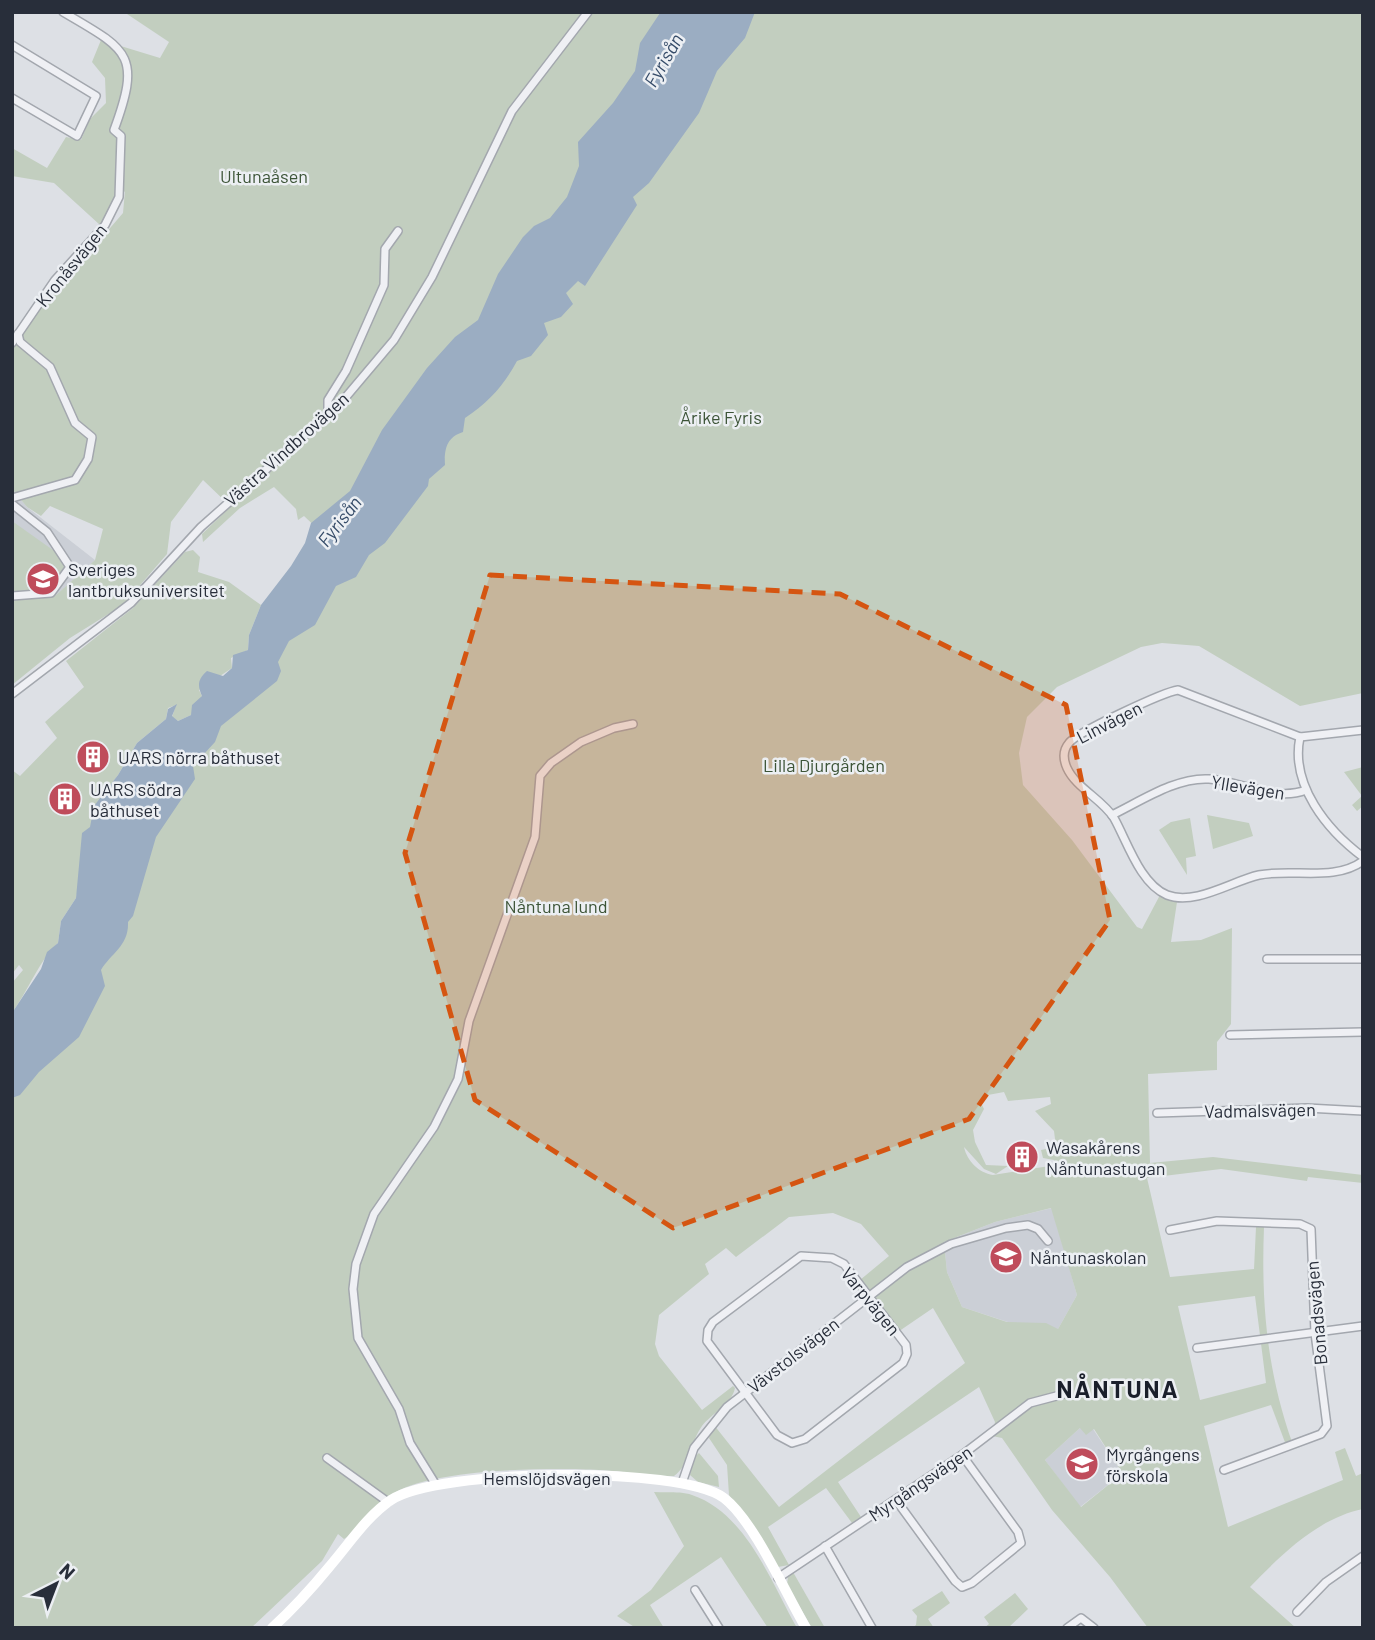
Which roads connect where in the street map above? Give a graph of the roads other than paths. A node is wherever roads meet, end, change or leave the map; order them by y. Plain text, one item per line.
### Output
1 (63, 12) edge
2 (588, 12) edge
3 (12, 45) edge
4 (12, 98) edge
5 (398, 231) dead end
6 (18, 334) junction
7 (12, 343) edge
8 (328, 414) junction
9 (12, 498) edge
10 (12, 504) edge
11 (12, 596) edge
12 (12, 694) edge
13 (633, 724) dead end
14 (1363, 730) edge
15 (1300, 737) junction
16 (1306, 790) junction
17 (1112, 815) junction
18 (1363, 859) edge
19 (1267, 959) dead end
20 (1363, 959) edge
21 (1363, 1032) edge
22 (1230, 1035) dead end
23 (1363, 1111) edge
24 (1157, 1113) dead end
25 (1170, 1230) dead end
26 (1048, 1241) dead end
27 (869, 1296) junction
28 (1363, 1326) edge
29 (1315, 1333) junction
30 (1197, 1348) dead end
31 (745, 1392) junction
32 (1064, 1394) dead end
33 (962, 1455) junction
34 (327, 1458) dead end
35 (1224, 1470) dead end
36 (682, 1483) junction
37 (436, 1485) junction
38 (896, 1500) junction
39 (388, 1502) junction
40 (825, 1546) junction
41 (1363, 1556) edge
42 (778, 1578) junction
43 (695, 1590) dead end
44 (1297, 1612) dead end
45 (272, 1628) edge
46 (719, 1628) edge
47 (806, 1628) edge
48 (872, 1628) edge
49 (1067, 1628) edge
50 (1094, 1628) edge

1 - 6 street, Kronåsvägen
2 - 8 street, Västra Vindbrovägen
3 - 4 street
5 - 8 street
6 - 7 street, Kronåsvägen
6 - 9 street
8 - 12 street, Västra Vindbrovägen
10 - 11 street
13 - 37 street
14 - 15 street, Linvägen
15 - 16 street
15 - 17 street, Linvägen
16 - 17 street, Yllevägen
16 - 18 street
17 - 18 street, Linvägen
19 - 20 street
21 - 22 street
23 - 24 street, Vadmalsvägen
25 - 29 street, Bonadsvägen
26 - 27 street, Vävstolsvägen
27 - 31 street, Vävstolsvägen
27 - 31 street, Varpvägen
27 - 31 street, Varpvägen
28 - 29 street
29 - 30 street
29 - 35 street, Bonadsvägen
31 - 36 street, Vävstolsvägen
32 - 33 street, Myrgångsvägen
33 - 38 street, Myrgångsvägen
33 - 38 street
34 - 39 street
36 - 37 street, Hemslöjdsvägen
36 - 42 street, Hemslöjdsvägen
37 - 39 street, Hemslöjdsvägen
38 - 40 street, Myrgångsvägen
39 - 45 street, Hemslöjdsvägen
40 - 42 street, Myrgångsvägen
40 - 48 street
41 - 44 street
42 - 47 street, Hemslöjdsvägen
43 - 46 street
49 - 50 street

